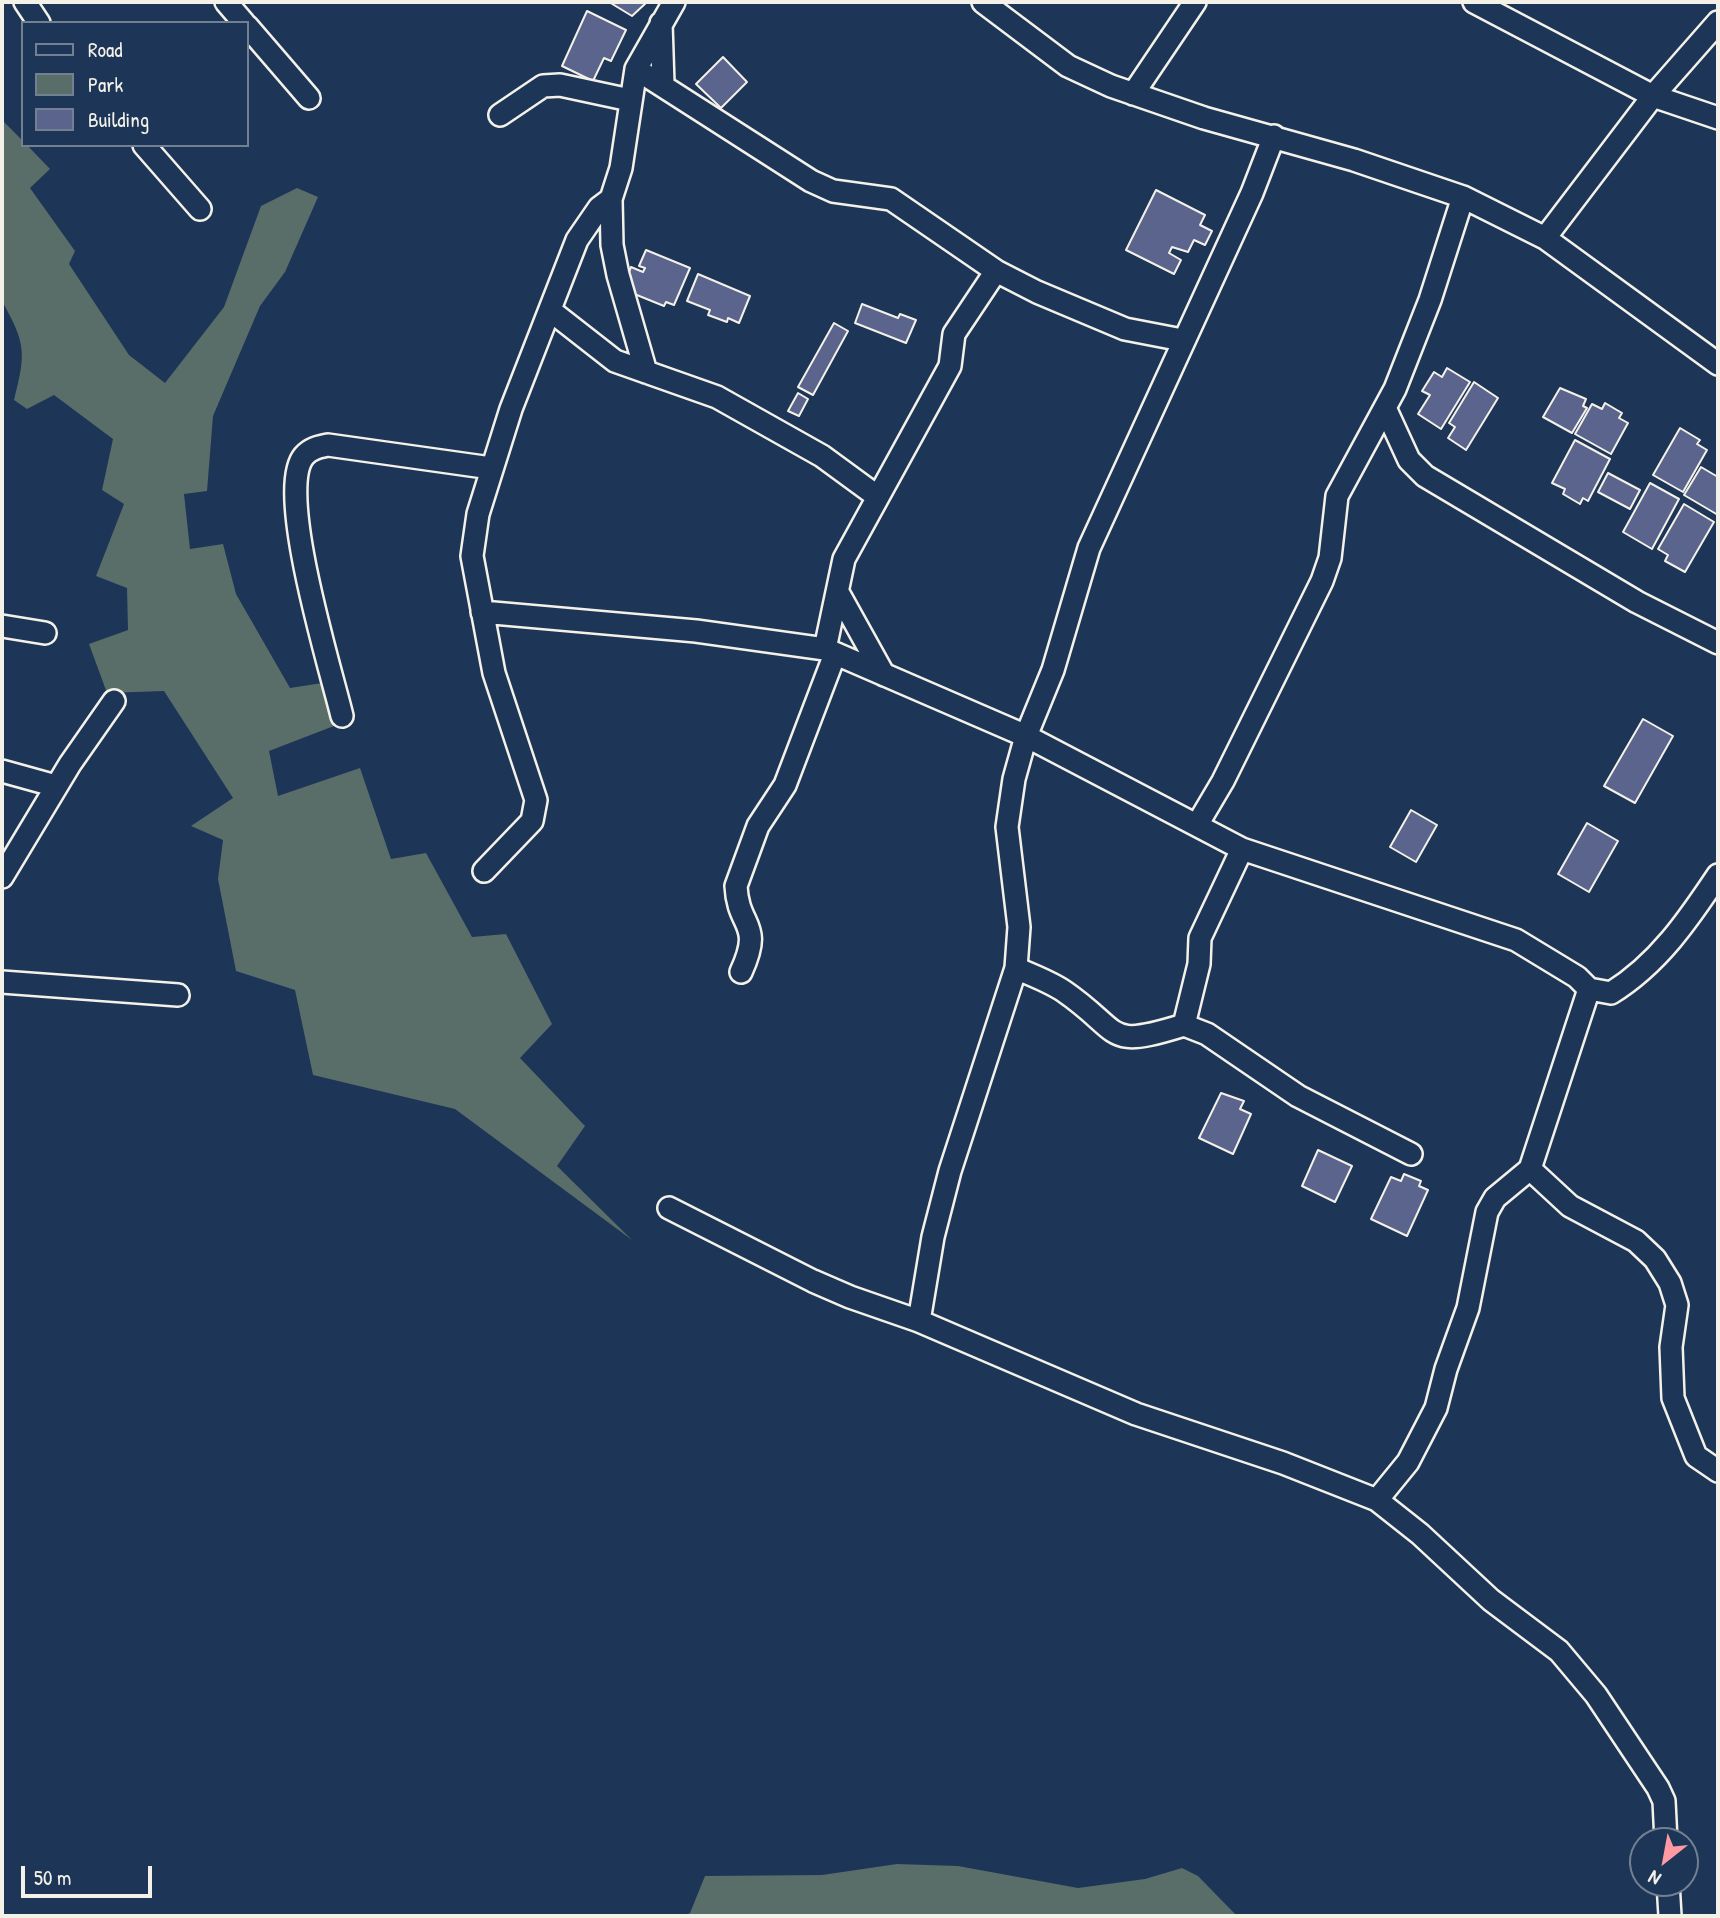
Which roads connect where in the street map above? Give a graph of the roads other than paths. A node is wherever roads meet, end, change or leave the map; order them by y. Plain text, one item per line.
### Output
1 (25, 2) edge
2 (226, 2) edge
3 (674, 2) edge
4 (983, 2) edge
5 (1195, 2) edge
6 (1474, 2) edge
7 (38, 21) edge
8 (243, 21) edge
9 (1718, 22) edge
10 (662, 23) junction
11 (248, 26) edge
12 (636, 69) junction
13 (663, 84) junction
14 (1133, 94) junction
15 (1653, 96) junction
16 (309, 98) dead end
17 (630, 100) junction
18 (500, 115) dead end
19 (1718, 118) edge
20 (1274, 136) junction
21 (146, 147) edge
22 (1463, 197) junction
23 (611, 199) junction
24 (200, 209) dead end
25 (1545, 238) junction
26 (996, 271) junction
27 (551, 311) junction
28 (1182, 340) junction
29 (1718, 364) edge
30 (646, 372) junction
31 (1386, 410) junction
32 (491, 468) junction
33 (878, 496) junction
34 (839, 594) junction
35 (482, 612) junction
36 (2, 626) edge
37 (45, 633) dead end
38 (1718, 642) edge
39 (830, 651) junction
40 (884, 675) junction
41 (114, 701) dead end
42 (342, 716) dead end
43 (1026, 736) junction
44 (2, 771) edge
45 (56, 786) junction
46 (1197, 825) junction
47 (1242, 849) junction
48 (484, 871) dead end
49 (1718, 875) edge
50 (2, 877) edge
51 (1016, 968) junction
52 (741, 972) dead end
53 (2, 982) edge
54 (1589, 989) junction
55 (178, 995) dead end
56 (1184, 1026) junction
57 (1411, 1154) dead end
58 (1530, 1169) junction
59 (669, 1208) dead end
60 (919, 1321) junction
61 (1718, 1471) edge
62 (1377, 1500) junction
63 (1665, 1827) edge
64 (1669, 1897) edge
65 (1670, 1916) edge

1 - 7 street
2 - 8 street
3 - 10 street
4 - 14 street
5 - 14 street
6 - 15 street
9 - 15 street
10 - 12 street
10 - 13 street
11 - 16 street
12 - 13 street
12 - 17 street
13 - 26 street
14 - 20 street
15 - 19 street
15 - 25 street
17 - 18 street
17 - 23 street
20 - 22 street
20 - 28 street
21 - 24 street
22 - 25 street
22 - 31 street
23 - 27 street
23 - 30 street
25 - 29 street
26 - 28 street
26 - 33 street
27 - 30 street
27 - 32 street
28 - 43 street
30 - 33 street
31 - 38 street
31 - 46 street
32 - 35 street
32 - 42 street
33 - 34 street
34 - 39 street
34 - 40 street
35 - 39 street
35 - 48 street
36 - 37 street
39 - 40 street
39 - 52 street
40 - 43 street
41 - 45 street
43 - 46 street
43 - 51 street
44 - 45 street
45 - 50 street
46 - 47 street
47 - 54 street
47 - 56 street
49 - 54 street
51 - 56 street
51 - 60 street
53 - 55 street
54 - 58 street
56 - 57 street
58 - 61 street
58 - 62 street
59 - 60 street
60 - 62 street
62 - 63 street
64 - 65 street

